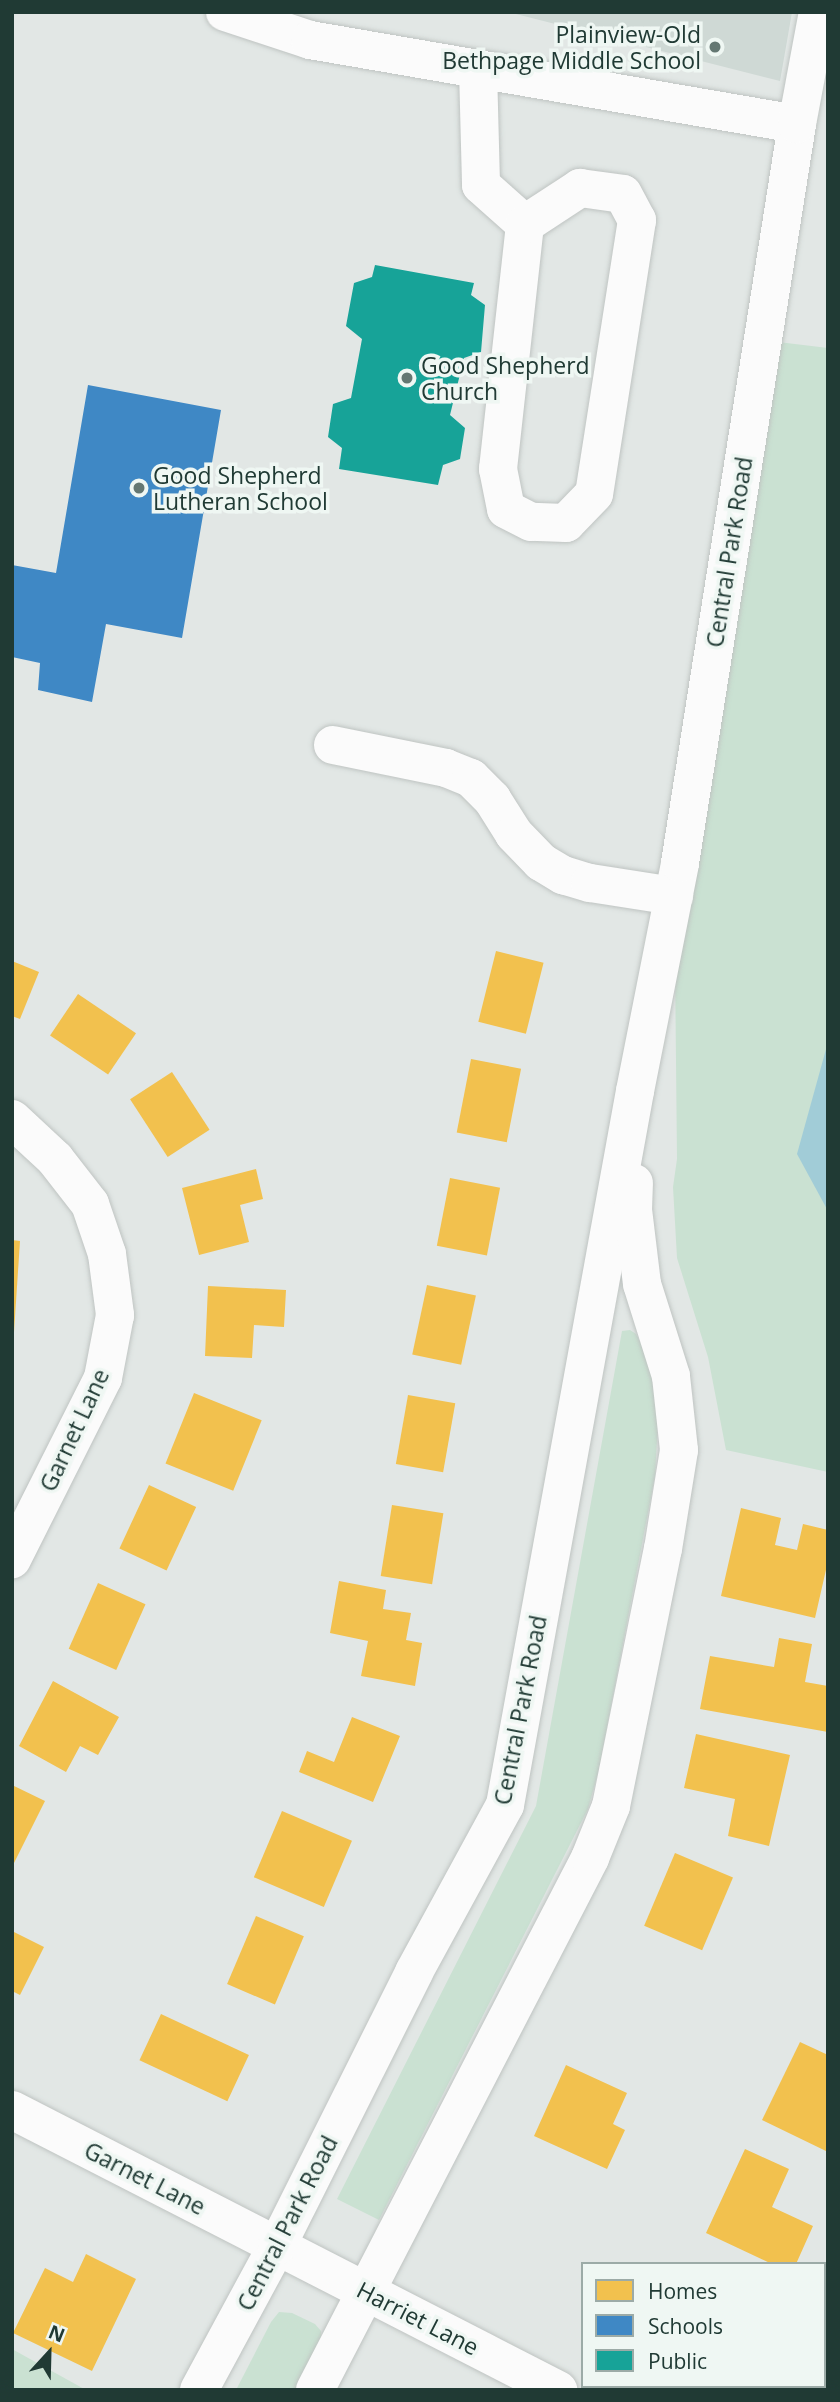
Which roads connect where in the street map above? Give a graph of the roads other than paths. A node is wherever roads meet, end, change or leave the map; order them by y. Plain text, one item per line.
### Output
1 (225, 12) edge
2 (818, 12) edge
3 (478, 69) junction
4 (797, 124) junction
5 (525, 224) junction
6 (333, 745) dead end
7 (674, 896) junction
8 (635, 1091) junction
9 (12, 1119) edge
10 (12, 1559) edge
11 (12, 2110) edge
12 (277, 2246) junction
13 (366, 2291) junction
14 (199, 2390) edge
15 (315, 2390) edge
16 (558, 2390) edge

1 - 3 street
2 - 4 street, Central Park Road
3 - 4 street
3 - 5 street
4 - 7 street, Central Park Road
5 - 5 street
6 - 7 street
7 - 8 street, Central Park Road
8 - 12 street, Central Park Road
8 - 13 street, Central Park Road
9 - 10 street, Garnet Lane
11 - 12 street, Garnet Lane
12 - 13 street, Harriet Lane
12 - 14 street, Central Park Road
13 - 15 street, Central Park Road
13 - 16 street, Harriet Lane

